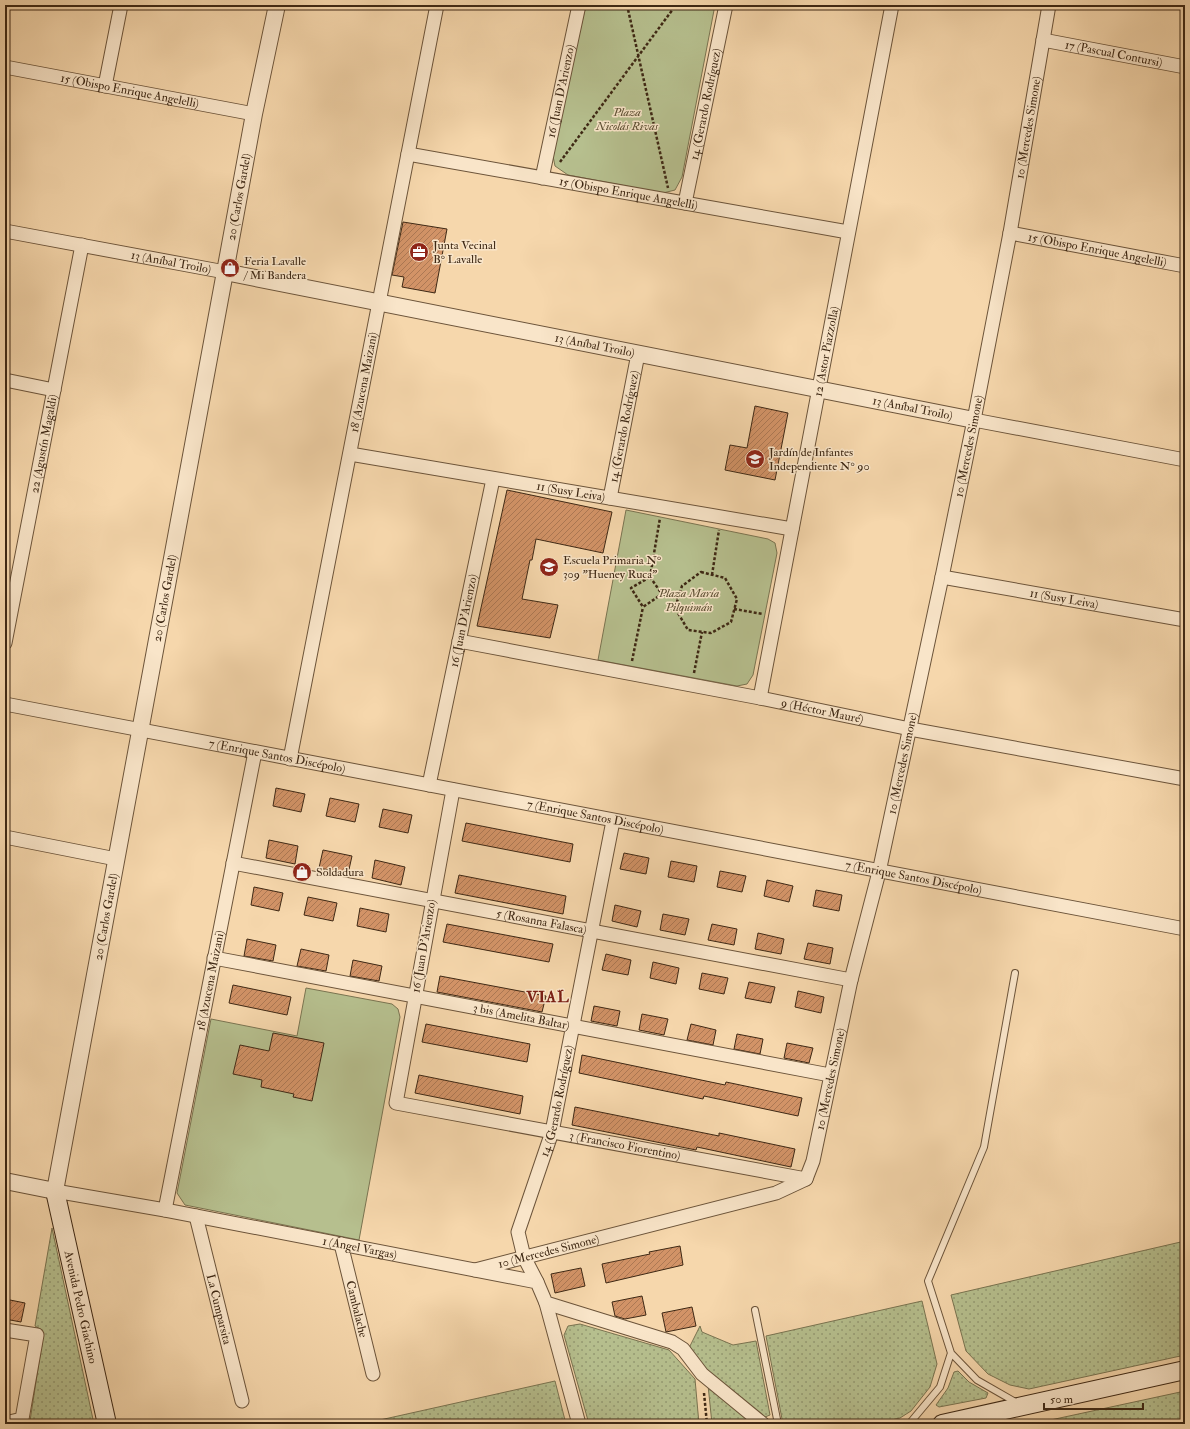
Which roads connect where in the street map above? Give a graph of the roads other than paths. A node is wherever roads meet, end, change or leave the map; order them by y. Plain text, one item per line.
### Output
1 (121, 5) edge
2 (277, 5) edge
3 (437, 5) edge
4 (579, 5) edge
5 (726, 5) edge
6 (892, 5) edge
7 (1049, 5) edge
8 (1043, 40) junction
9 (5, 67) edge
10 (1185, 67) edge
11 (105, 86) junction
12 (254, 114) junction
13 (408, 154) junction
14 (544, 178) junction
15 (685, 203) junction
16 (5, 230) edge
17 (848, 232) junction
18 (1010, 233) junction
19 (82, 245) junction
20 (1185, 266) edge
21 (225, 272) junction
22 (379, 303) junction
23 (638, 354) junction
24 (5, 380) edge
25 (54, 390) junction
26 (818, 390) junction
27 (974, 420) junction
28 (350, 454) junction
29 (1185, 460) edge
30 (494, 478) junction
31 (610, 498) junction
32 (792, 529) junction
33 (942, 577) junction
34 (1185, 620) edge
35 (459, 641) junction
36 (5, 643) edge
37 (760, 698) junction
38 (5, 704) edge
39 (910, 729) junction
40 (140, 730) junction
41 (255, 752) junction
42 (290, 758) junction
43 (1185, 780) edge
44 (429, 785) junction
45 (453, 790) junction
46 (613, 821) junction
47 (5, 838) edge
48 (116, 859) junction
49 (233, 863) junction
50 (879, 872) junction
51 (433, 901) junction
52 (1185, 929) edge
53 (591, 931) junction
54 (214, 958) junction
55 (1015, 973) dead end
56 (851, 980) junction
57 (415, 997) junction
58 (572, 1027) junction
59 (830, 1075) junction
60 (396, 1103) joint
61 (552, 1132) junction
62 (806, 1179) junction
63 (5, 1181) edge
64 (55, 1191) junction
65 (165, 1210) junction
66 (196, 1216) junction
67 (341, 1244) junction
68 (524, 1258) junction
69 (475, 1270) junction
70 (537, 1282) junction
71 (546, 1303) junction
72 (755, 1310) dead end
73 (5, 1330) edge
74 (951, 1353) junction
75 (1185, 1370) edge
76 (373, 1374) dead end
77 (242, 1401) dead end
78 (1022, 1406) junction
79 (5, 1423) edge
80 (107, 1424) edge
81 (579, 1424) edge
82 (763, 1424) edge
83 (778, 1424) edge
84 (909, 1424) edge
85 (942, 1424) edge

1 - 11 street
2 - 12 street, 20 (Carlos Gardel)
3 - 13 street, 18 (Azucena Maizani)
4 - 14 street, 16 (Juan D'Arienzo)
5 - 15 street, 14 (Gerardo Rodríguez)
6 - 17 street, 12 (Astor Piazzolla)
7 - 8 street, 10 (Mercedes Simone)
8 - 10 street, 17 (Pascual Contursi)
8 - 18 street, 10 (Mercedes Simone)
9 - 11 street, 15 (Obispo Enrique Angelelli)
11 - 12 street, 15 (Obispo Enrique Angelelli)
12 - 21 street, 20 (Carlos Gardel)
13 - 14 street, 15 (Obispo Enrique Angelelli)
13 - 22 street, 18 (Azucena Maizani)
14 - 15 street, 15 (Obispo Enrique Angelelli)
15 - 17 street, 15 (Obispo Enrique Angelelli)
16 - 19 street, 13 (Aníbal Troilo)
17 - 26 street, 12 (Astor Piazzolla)
18 - 20 street, 15 (Obispo Enrique Angelelli)
18 - 27 street, 10 (Mercedes Simone)
19 - 21 street, 13 (Aníbal Troilo)
19 - 25 street, 22 (Agustín Magaldi)
21 - 22 street, 13 (Aníbal Troilo)
21 - 40 street, 20 (Carlos Gardel)
22 - 23 street, 13 (Aníbal Troilo)
22 - 28 street, 18 (Azucena Maizani)
23 - 26 street, 13 (Aníbal Troilo)
23 - 31 street, 14 (Gerardo Rodríguez)
24 - 25 street
25 - 36 street, 22 (Agustín Magaldi)
26 - 27 street, 13 (Aníbal Troilo)
26 - 32 street, 12 (Astor Piazzolla)
27 - 29 street, 13 (Aníbal Troilo)
27 - 33 street, 10 (Mercedes Simone)
28 - 30 street, 11 (Susy Leiva)
28 - 42 street, 18 (Azucena Maizani)
30 - 31 street, 11 (Susy Leiva)
30 - 35 street, 16 (Juan D'Arienzo)
31 - 32 street, 11 (Susy Leiva)
32 - 37 street, 12 (Astor Piazzolla)
33 - 34 street, 11 (Susy Leiva)
33 - 39 street, 10 (Mercedes Simone)
35 - 37 street, 9 (Héctor Mauré)
35 - 44 street, 16 (Juan D'Arienzo)
37 - 39 street, 9 (Héctor Mauré)
38 - 40 street, 7 (Enrique Santos Discépolo)
39 - 43 street, 9 (Héctor Mauré)
39 - 50 street, 10 (Mercedes Simone)
40 - 41 street, 7 (Enrique Santos Discépolo)
40 - 48 street, 20 (Carlos Gardel)
41 - 42 street, 7 (Enrique Santos Discépolo)
41 - 49 street, 18 (Azucena Maizani)
42 - 44 street, 7 (Enrique Santos Discépolo)
44 - 45 street, 7 (Enrique Santos Discépolo)
45 - 46 street, 7 (Enrique Santos Discépolo)
45 - 51 street, 16 (Juan D'Arienzo)
46 - 50 street, 7 (Enrique Santos Discépolo)
46 - 53 street, 14 (Gerardo Rodríguez)
47 - 48 street
48 - 64 street, 20 (Carlos Gardel)
49 - 51 street, 5 (Rosanna Falasca)
49 - 54 street, 18 (Azucena Maizani)
50 - 52 street, 7 (Enrique Santos Discépolo)
50 - 56 street, 10 (Mercedes Simone)
51 - 53 street, 5 (Rosanna Falasca)
51 - 57 street, 16 (Juan D'Arienzo)
53 - 56 street, 5 (Rosanna Falasca)
53 - 58 street, 14 (Gerardo Rodríguez)
54 - 57 street, 3 bis (Amelita Baltar)
54 - 65 street, 18 (Azucena Maizani)
55 - 74 lane
56 - 59 street, 10 (Mercedes Simone)
57 - 58 street, 3 bis (Amelita Baltar)
57 - 60 street, 16 (Juan D'Arienzo)
58 - 59 street, 3 bis (Amelita Baltar)
58 - 61 street, 14 (Gerardo Rodríguez)
59 - 62 street, 10 (Mercedes Simone)
60 - 61 street, 3 (Francisco Fiorentino)
61 - 62 street, 3 (Francisco Fiorentino)
61 - 68 street, 14 (Gerardo Rodríguez)
62 - 68 street, 10 (Mercedes Simone)
63 - 64 street, 1 (Ángel Vargas)
64 - 65 street, 1 (Ángel Vargas)
64 - 80 main road, Avenida Pedro Giachino
65 - 66 street, 1 (Ángel Vargas)
66 - 67 street, 1 (Ángel Vargas)
66 - 77 street, La Cumparsita
67 - 69 street, 1 (Ángel Vargas)
67 - 76 street, Cambalache
68 - 69 street, 10 (Mercedes Simone)
68 - 70 street, 14 (Gerardo Rodríguez)
69 - 70 street, 1 (Ángel Vargas)
70 - 71 street
71 - 81 street
71 - 82 street
72 - 83 lane
73 - 79 street
74 - 78 lane
74 - 84 lane
75 - 78 main road
78 - 85 main road

